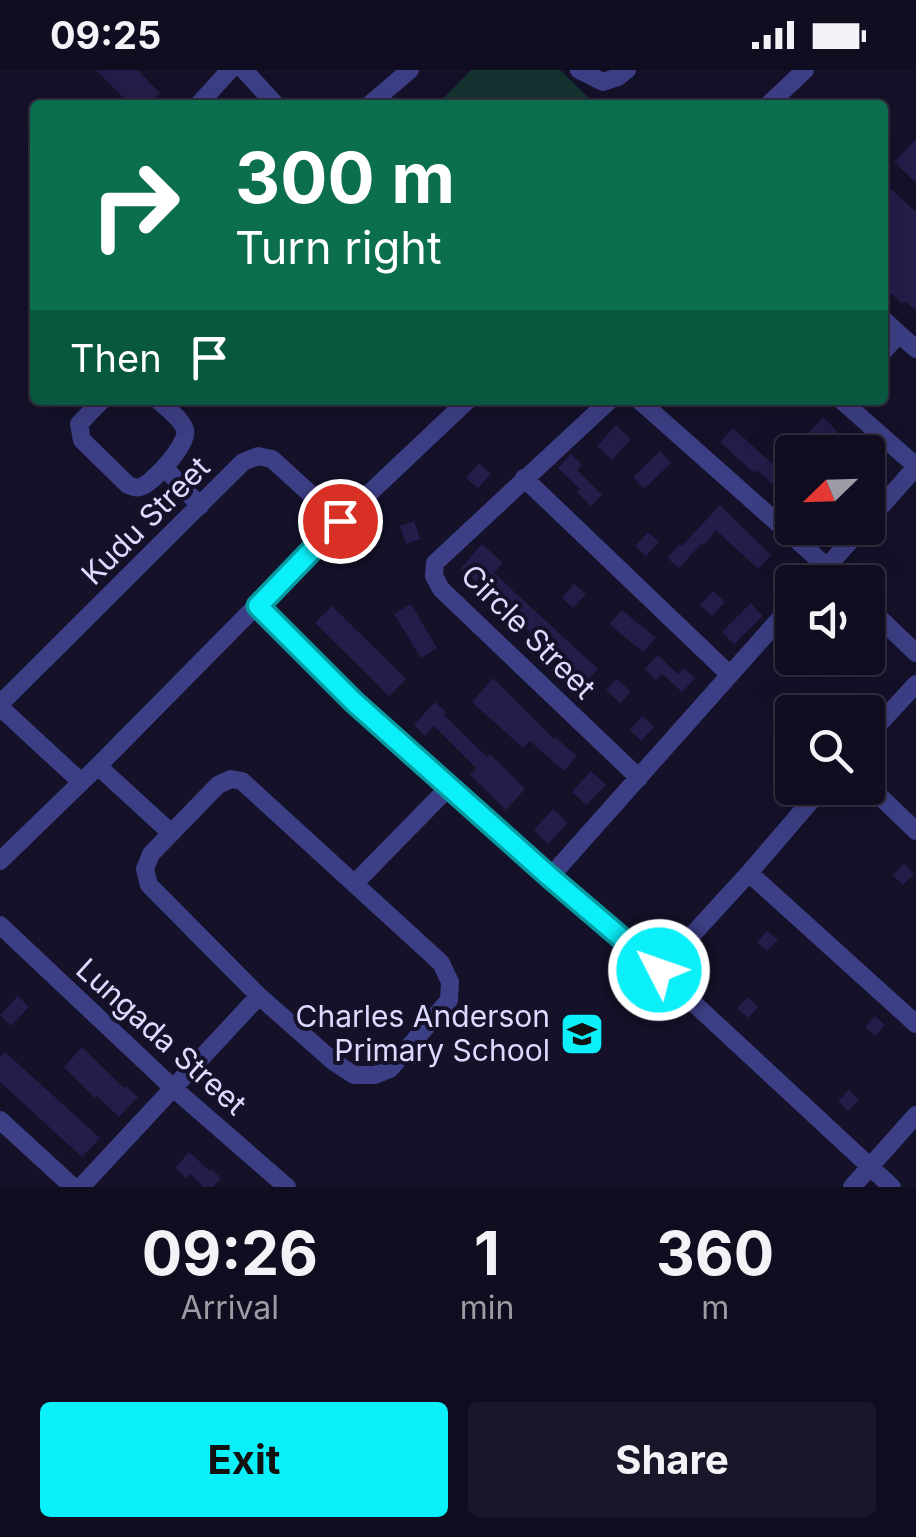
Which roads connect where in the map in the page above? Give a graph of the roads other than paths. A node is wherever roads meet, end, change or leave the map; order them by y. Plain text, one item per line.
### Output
1 (230, 70) edge
2 (244, 70) edge
3 (410, 70) edge
4 (579, 70) edge
5 (627, 70) edge
6 (804, 70) edge
7 (203, 100) edge
8 (271, 100) edge
9 (375, 100) edge
10 (773, 100) edge
11 (888, 324) edge
12 (899, 334) junction
13 (888, 346) edge
14 (916, 349) edge
15 (97, 405) edge
16 (163, 405) edge
17 (463, 405) edge
18 (604, 405) edge
19 (645, 405) edge
20 (847, 405) edge
21 (916, 466) edge
22 (164, 468) junction
23 (524, 478) junction
24 (885, 502) edge
25 (200, 506) junction
26 (340, 521) junction
27 (847, 545) edge
28 (827, 565) edge
29 (829, 565) edge
30 (258, 606) junction
31 (885, 623) edge
32 (775, 624) edge
33 (916, 653) edge
34 (730, 675) junction
35 (916, 684) edge
36 (0, 706) edge
37 (885, 718) edge
38 (98, 766) junction
39 (639, 778) junction
40 (81, 782) junction
41 (450, 786) junction
42 (885, 801) edge
43 (807, 805) edge
44 (916, 831) edge
45 (170, 834) junction
46 (0, 861) edge
47 (749, 873) junction
48 (550, 877) junction
49 (355, 883) junction
50 (0, 925) edge
51 (659, 970) junction
52 (258, 996) junction
53 (916, 1024) edge
54 (172, 1087) junction
55 (916, 1115) edge
56 (0, 1120) edge
57 (870, 1167) junction
58 (74, 1187) edge
59 (81, 1187) edge
60 (287, 1187) edge
61 (852, 1187) edge
62 (892, 1187) edge

1 - 7 street
2 - 8 street
3 - 9 street
4 - 5 street
6 - 10 street
11 - 12 street
12 - 13 street
12 - 14 street
15 - 22 street
16 - 22 street
17 - 26 street
18 - 23 street, Circle Street
19 - 28 street
20 - 21 street
21 - 24 street
22 - 25 street
23 - 34 street
23 - 39 street, Circle Street
25 - 26 street, Kudu Street
25 - 36 street, Kudu Street
26 - 30 street
27 - 29 street
30 - 38 street
30 - 41 street
31 - 33 street
32 - 34 street
34 - 39 street
35 - 37 street
36 - 40 street
38 - 40 street
38 - 45 street
39 - 48 street
40 - 46 street
41 - 48 street
41 - 49 street
42 - 44 street
43 - 47 street
45 - 49 street
45 - 52 street
47 - 51 street
47 - 53 street
48 - 51 street
49 - 52 street
50 - 54 street, Lungada Street
51 - 57 street
52 - 54 street
54 - 59 street
54 - 60 street, Lungada Street
55 - 57 street
56 - 58 street
57 - 61 street
57 - 62 street

